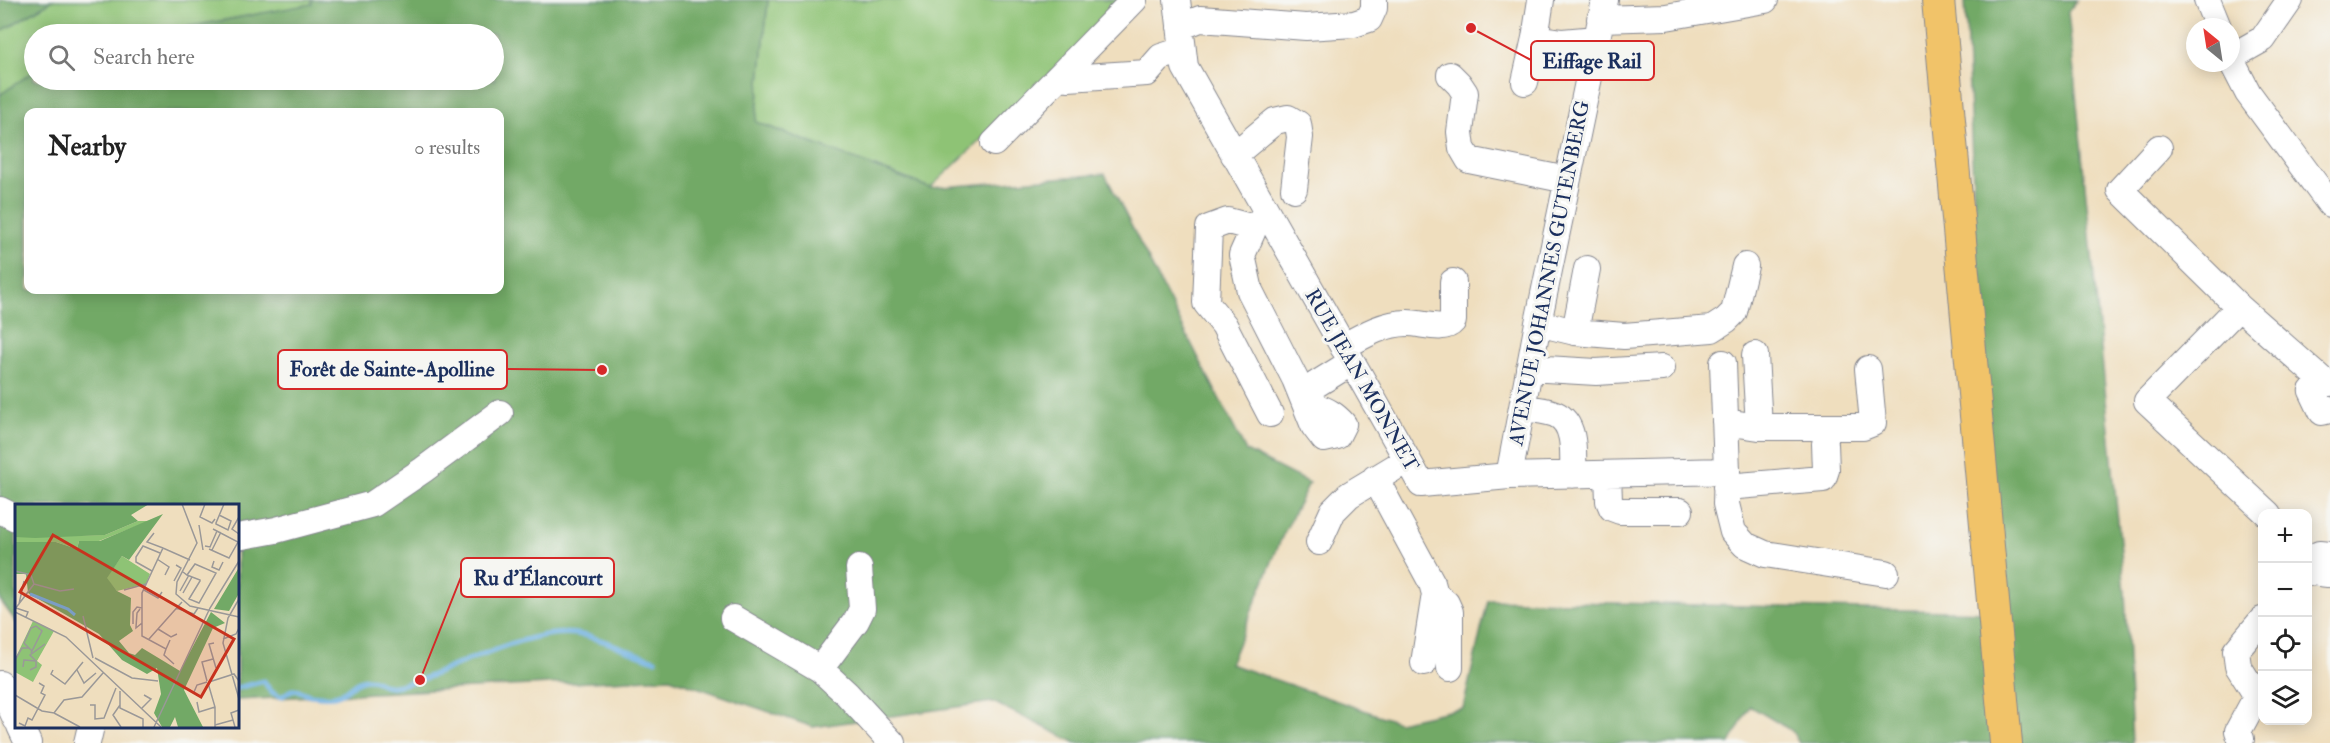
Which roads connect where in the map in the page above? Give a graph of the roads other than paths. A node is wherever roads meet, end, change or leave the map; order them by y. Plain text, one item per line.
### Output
1 (1134, 0) edge
2 (1177, 0) edge
3 (1374, 0) edge
4 (1541, 0) edge
5 (1765, 0) edge
6 (1938, 0) edge
7 (2207, 0) edge
8 (2290, 0) edge
9 (2214, 18) edge
10 (1601, 19) edge
11 (1181, 38) junction
12 (1535, 38) junction
13 (2240, 51) edge
14 (2238, 72) edge
15 (1450, 75) dead end
16 (1068, 78) dead end
17 (1525, 82) dead end
18 (994, 143) dead end
19 (2158, 148) dead end
20 (1234, 155) junction
21 (1567, 180) junction
22 (1294, 189) dead end
23 (2330, 204) edge
24 (1260, 220) junction
25 (1745, 266) dead end
26 (1587, 269) dead end
27 (1453, 282) dead end
28 (2239, 307) junction
29 (1538, 323) junction
30 (1575, 332) junction
31 (1347, 354) junction
32 (1755, 355) dead end
33 (1723, 363) dead end
34 (1529, 368) junction
35 (1662, 368) dead end
36 (1868, 369) dead end
37 (2326, 381) edge
38 (1522, 408) junction
39 (2330, 410) edge
40 (500, 413) dead end
41 (1270, 414) dead end
42 (1725, 423) junction
43 (1759, 428) junction
44 (1825, 444) dead end
45 (1407, 460) junction
46 (1573, 474) junction
47 (1608, 474) junction
48 (1509, 476) junction
49 (1376, 478) junction
50 (1726, 479) junction
51 (2264, 509) edge
52 (0, 510) edge
53 (1680, 511) dead end
54 (15, 518) edge
55 (238, 537) edge
56 (1319, 542) dead end
57 (859, 568) dead end
58 (1886, 573) dead end
59 (1435, 594) junction
60 (734, 618) dead end
61 (2258, 625) edge
62 (1424, 663) dead end
63 (1450, 668) dead end
64 (820, 669) junction
65 (0, 684) edge
66 (15, 715) edge
67 (91, 728) edge
68 (2241, 739) dead end
69 (87, 743) edge
70 (892, 743) edge
71 (2006, 743) edge

1 - 18 street
2 - 11 street, RUE JEAN MONNET
3 - 11 street
4 - 12 street
5 - 10 street
6 - 71 main road
7 - 9 street
8 - 13 street
10 - 12 street
10 - 21 street, AVENUE JOHANNES GUTENBERG
11 - 16 street
11 - 20 street, RUE JEAN MONNET
12 - 17 street
14 - 23 street
15 - 21 street
19 - 28 street
20 - 22 street
20 - 24 street, RUE JEAN MONNET
21 - 29 street, AVENUE JOHANNES GUTENBERG
24 - 31 street, RUE JEAN MONNET
24 - 31 street
24 - 41 street
25 - 30 street
26 - 30 street
27 - 31 street
28 - 37 street
28 - 51 street
29 - 30 street
29 - 34 street, AVENUE JOHANNES GUTENBERG
31 - 45 street, RUE JEAN MONNET
32 - 43 street
33 - 42 street
34 - 35 street
34 - 38 street, AVENUE JOHANNES GUTENBERG
36 - 43 street
37 - 39 street
38 - 46 street
38 - 48 street, AVENUE JOHANNES GUTENBERG
40 - 55 street
42 - 43 street
42 - 50 street
44 - 50 street, RUE JEAN MONNET
45 - 48 street, RUE JEAN MONNET
45 - 49 street
46 - 47 street, RUE JEAN MONNET
46 - 48 street, RUE JEAN MONNET
47 - 50 street, RUE JEAN MONNET
47 - 53 street
49 - 56 street
49 - 59 street
50 - 58 street
52 - 54 street
57 - 64 street
59 - 62 street
59 - 63 street
60 - 64 street
61 - 68 street
64 - 70 street
65 - 66 street
67 - 69 street

